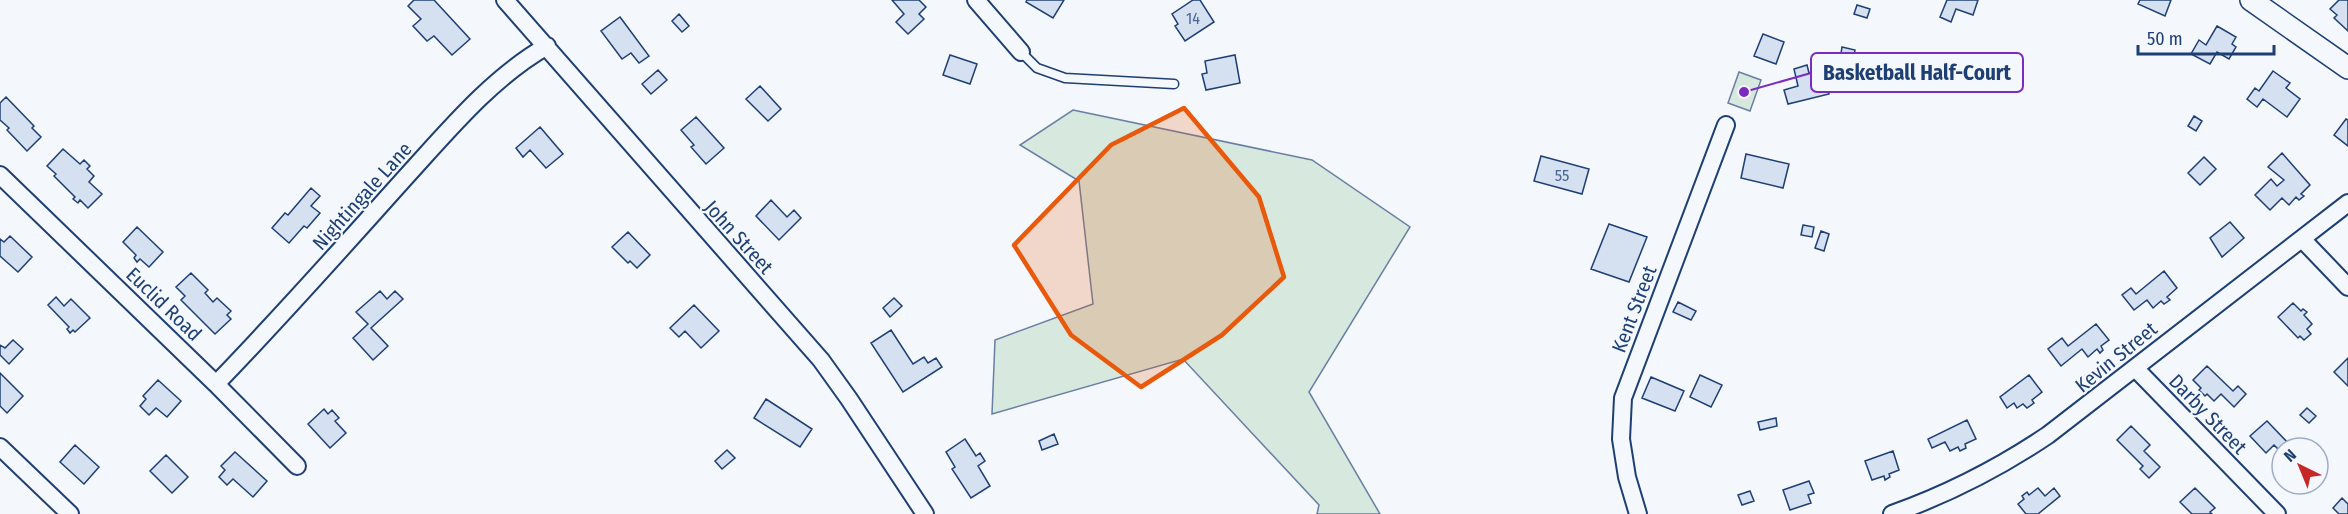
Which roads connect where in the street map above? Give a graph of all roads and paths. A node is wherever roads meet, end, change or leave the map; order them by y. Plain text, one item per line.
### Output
1 (506, 0) edge
2 (977, 0) edge
3 (2251, 0) edge
4 (547, 46) junction
5 (1021, 52) joint
6 (2348, 68) edge
7 (1174, 84) dead end
8 (1726, 125) dead end
9 (0, 175) edge
10 (2348, 203) edge
11 (2302, 239) junction
12 (2348, 287) edge
13 (2135, 368) junction
14 (216, 384) junction
15 (0, 447) edge
16 (297, 466) dead end
17 (70, 514) edge
18 (925, 514) edge
19 (1638, 514) edge
20 (1892, 514) edge
21 (2277, 514) edge

1 - 4 street, John Street
2 - 5 street
3 - 6 street
4 - 14 street, Nightingale Lane
4 - 18 street, John Street
5 - 7 lane
8 - 19 street, Kent Street
9 - 14 street, Euclid Road
10 - 11 street, Kevin Street
11 - 12 street
11 - 13 street, Kevin Street
13 - 20 street, Kevin Street
13 - 21 street, Darby Street
14 - 16 street, Euclid Road
15 - 17 street

